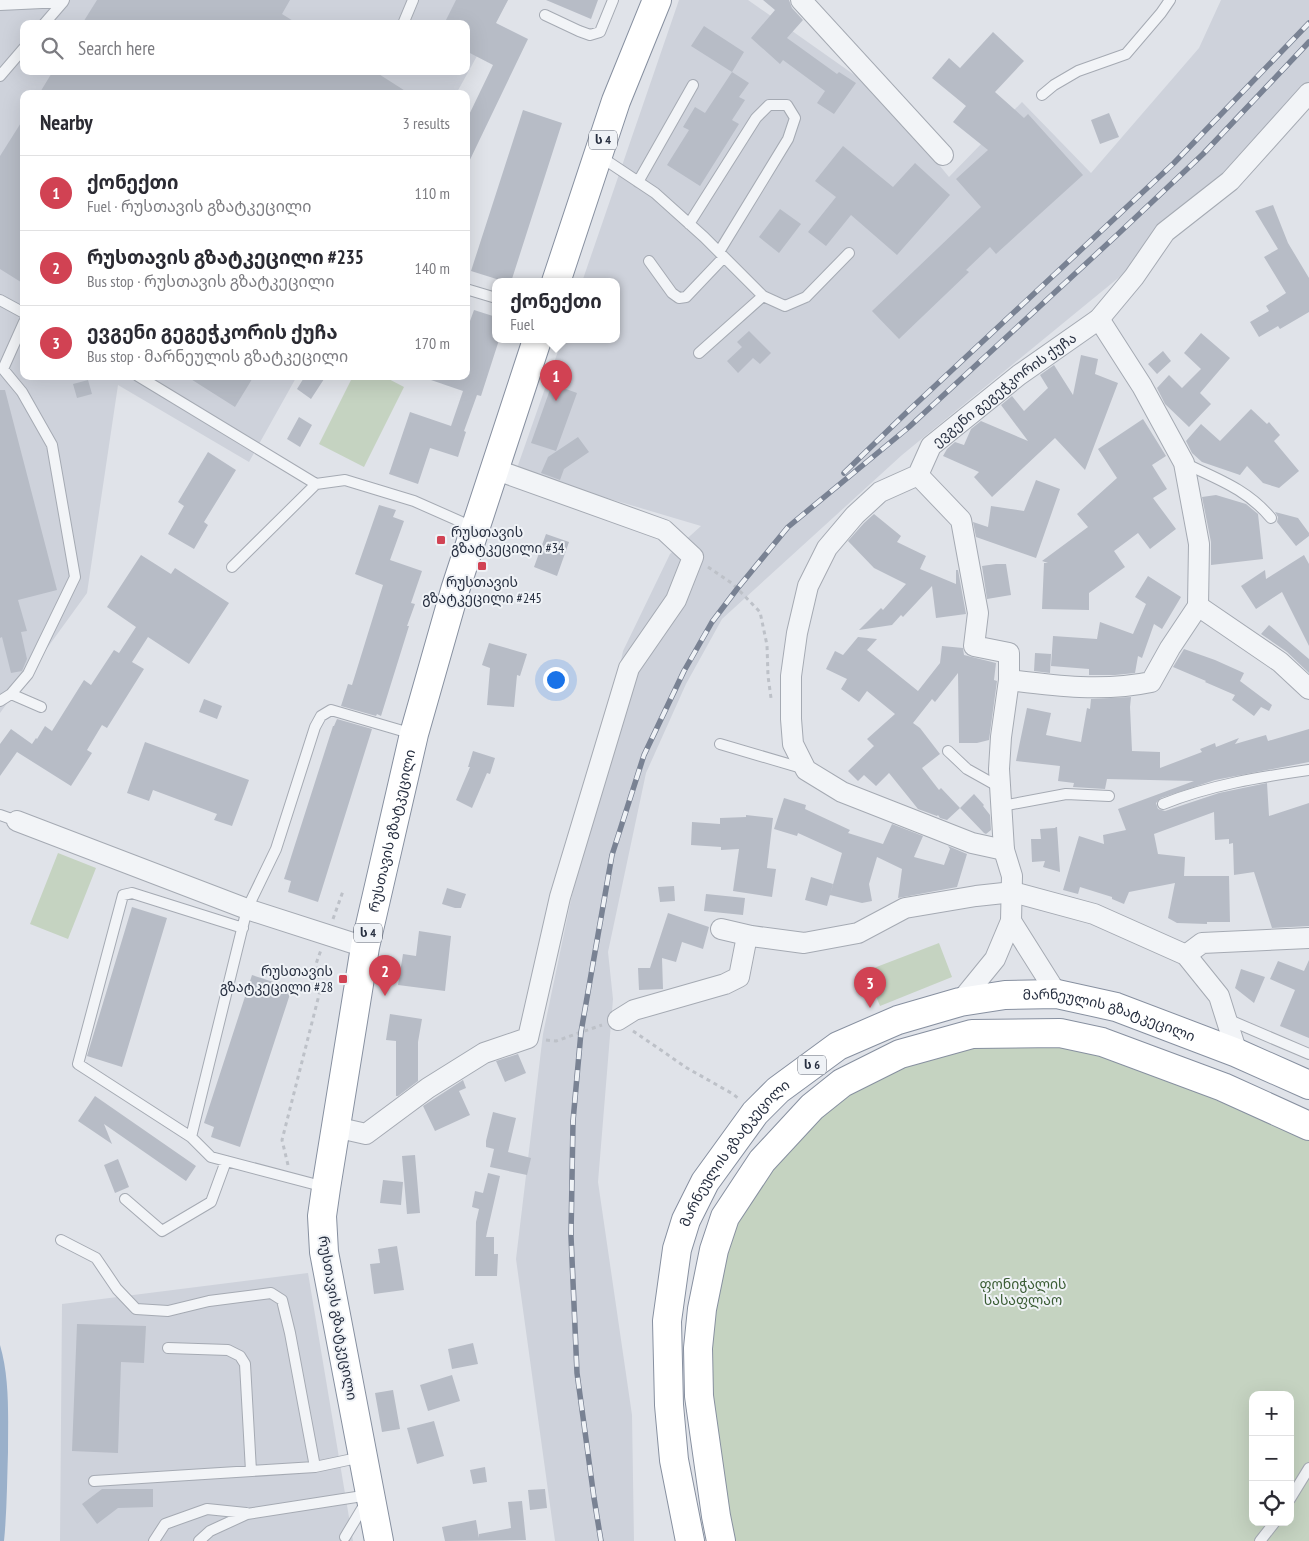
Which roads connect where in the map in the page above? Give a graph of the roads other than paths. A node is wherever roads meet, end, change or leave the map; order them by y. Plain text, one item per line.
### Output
1 (413, 0) edge
2 (613, 0) edge
3 (657, 0) edge
4 (801, 0) edge
5 (1170, 0) edge
6 (63, 1) edge
7 (0, 5) edge
8 (545, 15) dead end
9 (47, 20) edge
10 (404, 20) edge
11 (20, 53) edge
12 (0, 76) edge
13 (693, 85) dead end
14 (1309, 93) edge
15 (1042, 94) dead end
16 (598, 155) junction
17 (943, 155) dead end
18 (638, 182) junction
19 (689, 224) junction
20 (849, 253) dead end
21 (721, 255) junction
22 (648, 261) dead end
23 (557, 278) edge
24 (470, 290) edge
25 (763, 296) junction
26 (492, 297) edge
27 (0, 300) edge
28 (20, 310) edge
29 (1100, 319) junction
30 (20, 331) edge
31 (536, 343) edge
32 (699, 353) dead end
33 (2, 369) edge
34 (145, 380) edge
35 (1184, 464) junction
36 (494, 469) junction
37 (918, 475) junction
38 (316, 484) junction
39 (1271, 518) dead end
40 (476, 528) junction
41 (232, 567) dead end
42 (1198, 606) junction
43 (1009, 680) junction
44 (1309, 689) edge
45 (11, 694) junction
46 (0, 702) edge
47 (41, 707) dead end
48 (414, 734) junction
49 (720, 744) dead end
50 (948, 751) dead end
51 (806, 770) junction
52 (1309, 770) edge
53 (1109, 796) dead end
54 (1001, 797) junction
55 (1163, 804) dead end
56 (8, 818) edge
57 (1004, 850) junction
58 (1013, 892) junction
59 (245, 919) junction
60 (1011, 921) junction
61 (721, 929) dead end
62 (747, 936) junction
63 (1309, 938) edge
64 (365, 947) junction
65 (1186, 955) junction
66 (1057, 994) junction
67 (960, 1002) junction
68 (1226, 1018) junction
69 (618, 1020) road end
70 (1237, 1053) junction
71 (1309, 1054) edge
72 (1309, 1084) edge
73 (1309, 1126) edge
74 (335, 1127) junction
75 (190, 1136) junction
76 (226, 1161) junction
77 (326, 1188) junction
78 (125, 1199) dead end
79 (61, 1240) dead end
80 (168, 1348) dead end
81 (364, 1457) junction
82 (315, 1467) junction
83 (1309, 1468) edge
84 (252, 1471) junction
85 (94, 1481) dead end
86 (1294, 1492) edge
87 (371, 1495) junction
88 (247, 1514) junction
89 (1272, 1526) edge
90 (345, 1537) dead end
91 (154, 1541) edge
92 (199, 1541) edge
93 (379, 1541) edge
94 (690, 1541) edge
95 (722, 1541) edge
96 (1260, 1541) edge

1 - 10 lane
2 - 8 lane
3 - 16 highway, ს 4
4 - 17 street
5 - 15 lane
6 - 7 lane
6 - 9 lane
11 - 12 lane
13 - 18 lane
14 - 29 street, ევგენი გეგეჭკორის ქუჩა
16 - 18 lane
16 - 23 highway, ს 4
18 - 19 lane
19 - 21 lane
19 - 21 lane
20 - 25 lane
21 - 22 lane
21 - 25 lane
24 - 26 lane
25 - 32 lane
27 - 28 lane
29 - 35 street
29 - 37 street, ევგენი გეგეჭკორის ქუჩა
30 - 33 lane
31 - 36 highway, რუსთავის გზატკეცილი / ს 4
33 - 45 lane
34 - 38 lane
35 - 39 lane
35 - 42 street
36 - 40 highway, რუსთავის გზატკეცილი / ს 4
36 - 74 street
37 - 43 street
37 - 51 street
38 - 40 lane
38 - 41 lane
40 - 48 highway, რუსთავის გზატკეცილი / ს 4
42 - 43 street
42 - 44 street
43 - 54 street
45 - 46 lane
45 - 47 lane
48 - 59 lane
48 - 64 highway, რუსთავის გზატკეცილი / ს 4
49 - 51 lane
50 - 54 lane
51 - 57 street
52 - 55 lane
53 - 54 lane
54 - 57 street
56 - 59 street
57 - 58 street
58 - 60 street
58 - 62 street
58 - 65 street
59 - 64 street
59 - 75 lane
59 - 75 lane
60 - 66 street
60 - 67 street
61 - 62 street
62 - 69 street
63 - 65 street
64 - 74 highway, რუსთავის გზატკეცილი / ს 4
65 - 68 street
66 - 67 highway, მარნეულის გზატკეცილი / ს 6
66 - 70 highway, მარნეულის გზატკეცილი / ს 6
67 - 94 highway, მარნეულის გზატკეცილი / ს 6
68 - 70 street
68 - 71 lane
70 - 72 highway, მარნეულის გზატკეცილი / ს 6
73 - 95 highway, მარნეულის გზატკეცილი / ს 6
74 - 77 highway, რუსთავის გზატკეცილი / ს 4
75 - 76 lane
76 - 77 lane
76 - 78 lane
77 - 81 highway, რუსთავის გზატკეცილი / ს 4
79 - 82 lane
80 - 84 lane
81 - 82 lane
81 - 87 highway, რუსთავის გზატკეცილი / ს 4
82 - 84 lane
83 - 86 lane
84 - 85 lane
87 - 88 lane
87 - 90 lane
87 - 93 highway, რუსთავის გზატკეცილი / ს 4
88 - 91 lane
88 - 92 lane
89 - 96 lane

